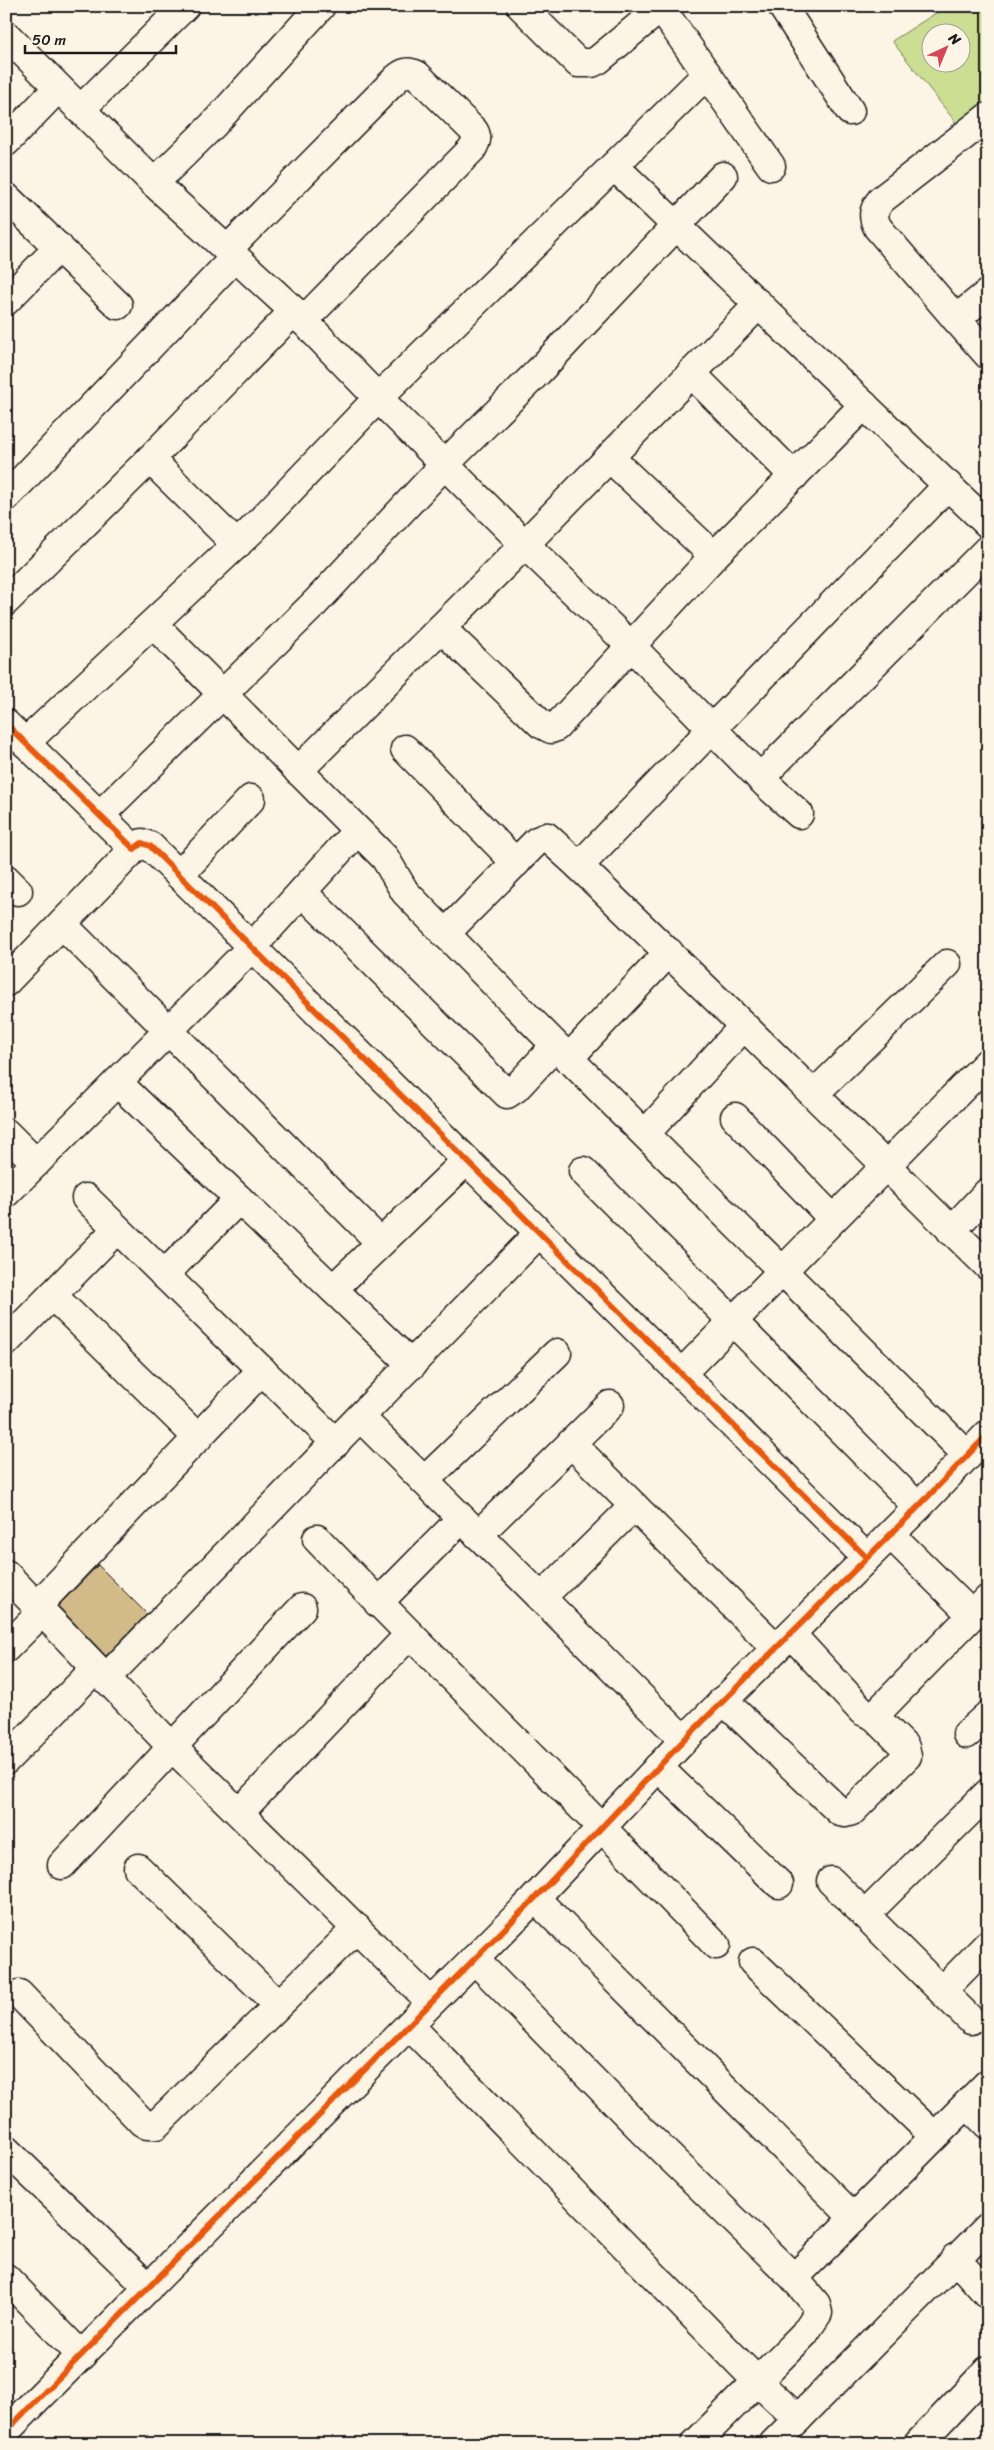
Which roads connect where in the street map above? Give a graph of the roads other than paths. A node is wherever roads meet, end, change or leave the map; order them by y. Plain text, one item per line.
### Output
1 (185, 6) edge
2 (321, 6) edge
3 (521, 6) edge
4 (782, 6) edge
5 (662, 7) edge
6 (6, 35) edge
7 (707, 74) junction
8 (58, 88) junction
9 (80, 110) junction
10 (850, 111) dead end
11 (988, 117) edge
12 (6, 142) edge
13 (614, 166) junction
14 (771, 166) dead end
15 (723, 176) dead end
16 (154, 182) junction
17 (6, 197) edge
18 (677, 225) junction
19 (58, 247) junction
20 (231, 254) junction
21 (988, 294) edge
22 (6, 301) edge
23 (759, 304) junction
24 (118, 305) dead end
25 (299, 316) junction
26 (956, 319) junction
27 (988, 355) edge
28 (691, 373) junction
29 (378, 398) junction
30 (864, 405) junction
31 (610, 458) junction
32 (150, 459) junction
33 (445, 464) junction
34 (794, 476) junction
35 (948, 485) junction
36 (6, 497) edge
37 (988, 524) edge
38 (525, 544) junction
39 (237, 545) junction
40 (988, 549) edge
41 (714, 556) junction
42 (6, 601) edge
43 (153, 624) junction
44 (441, 628) junction
45 (630, 645) junction
46 (222, 696) junction
47 (711, 728) junction
48 (16, 733) edge
49 (405, 749) dead end
50 (298, 771) junction
51 (760, 778) junction
52 (251, 799) dead end
53 (799, 814) dead end
54 (100, 815) junction
55 (357, 831) junction
56 (134, 849) junction
57 (516, 863) junction
58 (579, 866) junction
59 (179, 875) junction
60 (302, 892) junction
61 (62, 924) junction
62 (445, 934) junction
63 (251, 948) junction
64 (669, 952) junction
65 (946, 964) dead end
66 (7, 981) edge
67 (744, 1026) junction
68 (168, 1030) junction
69 (561, 1052) junction
70 (988, 1062) edge
71 (116, 1082) junction
72 (814, 1094) junction
73 (735, 1117) dead end
74 (6, 1133) edge
75 (646, 1133) junction
76 (466, 1161) junction
77 (36, 1163) junction
78 (886, 1166) junction
79 (583, 1171) dead end
80 (988, 1192) edge
81 (6, 1193) edge
82 (86, 1198) dead end
83 (240, 1199) junction
84 (833, 1220) junction
85 (117, 1229) junction
86 (951, 1230) junction
87 (539, 1233) junction
88 (380, 1242) junction
89 (988, 1266) edge
90 (783, 1269) junction
91 (164, 1275) junction
92 (333, 1289) junction
93 (52, 1295) junction
94 (734, 1320) junction
95 (6, 1342) edge
96 (557, 1353) dead end
97 (412, 1365) junction
98 (262, 1370) junction
99 (681, 1374) junction
100 (610, 1404) dead end
101 (361, 1418) junction
102 (198, 1438) junction
103 (336, 1443) junction
104 (571, 1443) junction
105 (981, 1446) edge
106 (424, 1482) junction
107 (634, 1506) junction
108 (918, 1508) junction
109 (470, 1527) junction
110 (891, 1535) junction
111 (317, 1539) dead end
112 (866, 1557) junction
113 (6, 1574) edge
114 (541, 1598) junction
115 (378, 1603) junction
116 (980, 1607) edge
117 (302, 1608) dead end
118 (39, 1610) junction
119 (410, 1635) junction
120 (784, 1641) junction
121 (6, 1648) edge
122 (100, 1674) junction
123 (723, 1700) junction
124 (988, 1715) edge
125 (874, 1716) junction
126 (967, 1734) dead end
127 (684, 1740) junction
128 (173, 1748) junction
129 (6, 1760) edge
130 (658, 1767) junction
131 (988, 1793) edge
132 (240, 1812) junction
133 (602, 1826) junction
134 (62, 1865) dead end
135 (138, 1868) dead end
136 (831, 1881) dead end
137 (779, 1884) dead end
138 (535, 1898) junction
139 (865, 1915) junction
140 (357, 1928) junction
141 (988, 1944) edge
142 (716, 1945) dead end
143 (474, 1959) junction
144 (753, 1962) dead end
145 (942, 1991) junction
146 (19, 1994) dead end
147 (431, 2002) junction
148 (278, 2005) junction
149 (971, 2020) dead end
150 (408, 2025) junction
151 (988, 2083) edge
152 (967, 2104) junction
153 (988, 2125) edge
154 (934, 2136) junction
155 (6, 2150) edge
156 (854, 2218) junction
157 (988, 2227) edge
158 (955, 2258) junction
159 (6, 2278) edge
160 (794, 2278) junction
161 (149, 2288) junction
162 (987, 2292) edge
163 (82, 2356) junction
164 (988, 2370) edge
165 (757, 2381) junction
166 (798, 2419) junction
167 (8, 2427) edge
168 (695, 2444) edge
169 (773, 2444) edge
170 (918, 2444) edge

1 - 9 street
2 - 16 street
3 - 5 street
4 - 10 street
5 - 7 street
6 - 8 street
7 - 13 street
7 - 14 street
8 - 9 street
8 - 12 street
9 - 16 street
11 - 26 street
13 - 18 street
13 - 29 street
15 - 18 street
16 - 20 street
17 - 19 street
18 - 23 street
18 - 33 street
19 - 22 street
19 - 24 street
20 - 25 street
20 - 25 street
20 - 36 street
21 - 26 street
23 - 28 street
23 - 30 street
25 - 29 street
25 - 32 street
26 - 27 street
28 - 31 street
28 - 34 street
29 - 33 street
29 - 39 street
30 - 34 street
30 - 35 street
31 - 38 street
31 - 41 street
32 - 39 street
32 - 42 street
33 - 38 street
33 - 46 street
34 - 41 street
35 - 37 street
35 - 47 street
38 - 44 street
38 - 45 street
39 - 43 street
40 - 51 street
41 - 45 street
43 - 46 street
43 - 48 street
44 - 45 street
44 - 50 street
45 - 47 street
46 - 50 street
46 - 54 street
47 - 51 street
47 - 58 street
48 - 54 street
49 - 57 street
50 - 55 street
51 - 53 street
52 - 59 street
54 - 56 street
55 - 60 street
55 - 62 street
56 - 59 street
56 - 61 street
57 - 58 street
57 - 62 street
58 - 64 street
59 - 63 street
60 - 63 street
60 - 69 street
61 - 66 street
61 - 68 street
62 - 69 street
63 - 68 street
63 - 76 street
64 - 67 street
64 - 69 street
65 - 72 street
67 - 72 street
67 - 75 street
68 - 71 street
68 - 88 street
69 - 75 street
70 - 78 street
71 - 77 street
71 - 83 street
72 - 78 street
73 - 84 street
74 - 77 street
75 - 90 street
76 - 87 street
76 - 88 street
77 - 81 street
78 - 84 street
78 - 86 street
79 - 94 street
80 - 86 street
82 - 85 street
83 - 91 street
83 - 92 street
84 - 90 street
85 - 91 street
85 - 93 street
86 - 89 street
87 - 97 street
87 - 99 street
88 - 92 street
90 - 94 street
90 - 105 street
91 - 98 street
92 - 97 street
93 - 95 street
93 - 102 street
94 - 99 street
94 - 108 street
96 - 106 street
97 - 101 street
98 - 102 street
98 - 103 street
99 - 112 street
100 - 104 street
101 - 103 street
101 - 106 street
102 - 118 street
103 - 122 street
104 - 107 street
104 - 109 street
105 - 108 street
106 - 109 street
107 - 114 street
107 - 120 street
108 - 110 street
109 - 114 street
109 - 115 street
110 - 112 street
110 - 116 street
111 - 115 street
112 - 120 street
113 - 118 street
114 - 127 street
115 - 119 street
116 - 125 street
117 - 128 street
118 - 121 street
118 - 122 street
119 - 132 street
119 - 133 street
120 - 123 street
120 - 125 street
122 - 128 street
122 - 129 street
123 - 125 street
123 - 127 street
124 - 126 street
127 - 130 street
128 - 132 street
128 - 134 street
130 - 133 street
130 - 137 street
131 - 139 street
132 - 140 street
133 - 138 street
133 - 142 street
135 - 148 street
136 - 139 street
138 - 143 street
138 - 156 street
139 - 145 street
140 - 147 street
140 - 148 street
141 - 145 street
143 - 147 street
143 - 160 street
144 - 154 street
145 - 149 street
146 - 148 street
147 - 150 street
150 - 161 street
150 - 165 street
151 - 152 street
152 - 153 street
152 - 154 street
154 - 156 street
155 - 161 street
156 - 160 street
157 - 158 street
158 - 162 street
158 - 166 street
159 - 163 street
160 - 165 street
161 - 163 street
163 - 167 street
164 - 170 street
165 - 166 street
165 - 168 street
166 - 169 street

